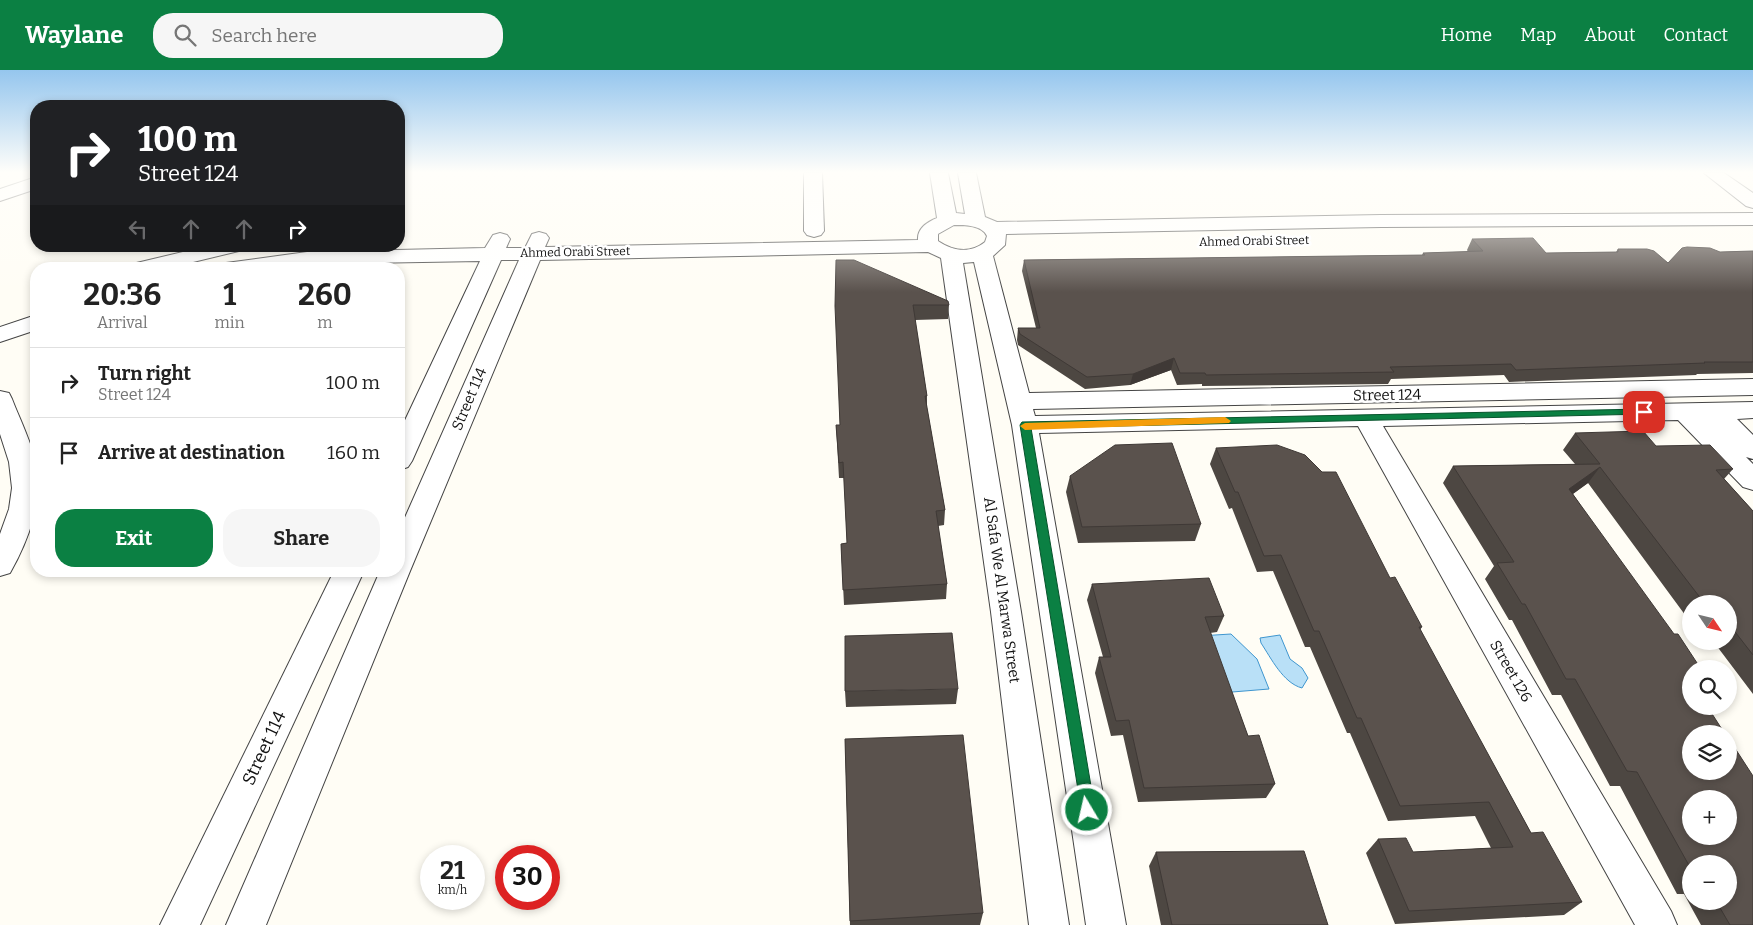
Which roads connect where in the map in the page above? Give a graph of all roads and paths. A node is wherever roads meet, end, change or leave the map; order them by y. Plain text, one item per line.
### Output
1 (814, 213) edge
2 (940, 213) edge
3 (979, 213) edge
4 (1753, 220) edge
5 (814, 231) junction
6 (436, 236) dead end
7 (1753, 236) edge
8 (987, 237) junction
9 (940, 238) junction
10 (536, 244) junction
11 (497, 245) junction
12 (405, 251) edge
13 (210, 252) edge
14 (395, 252) edge
15 (166, 262) edge
16 (275, 262) edge
17 (30, 305) edge
18 (0, 316) edge
19 (30, 324) edge
20 (0, 335) edge
21 (1753, 387) edge
22 (0, 399) edge
23 (1713, 410) junction
24 (1753, 410) edge
25 (1684, 411) junction
26 (1023, 413) junction
27 (1366, 418) junction
28 (405, 448) edge
29 (1753, 450) edge
30 (1753, 480) edge
31 (405, 549) edge
32 (0, 565) edge
33 (345, 577) edge
34 (392, 577) edge
35 (180, 925) edge
36 (246, 925) edge
37 (1049, 925) edge
38 (1106, 925) edge
39 (1657, 925) edge

1 - 5 street
2 - 9 street, Al Safa We Al Marwa Street
3 - 8 street
4 - 8 street, Ahmed Orabi Street
5 - 9 street, Ahmed Orabi Street
5 - 10 street, Ahmed Orabi Street
6 - 11 street, Ahmed Orabi Street
7 - 8 street, Ahmed Orabi Street
8 - 9 street
8 - 9 street
8 - 26 street
9 - 10 street, Ahmed Orabi Street
9 - 37 street, Al Safa We Al Marwa Street
10 - 11 street, Ahmed Orabi Street
10 - 31 street, Street 114
11 - 12 street, Ahmed Orabi Street
11 - 28 street
13 - 15 street
14 - 16 street, Ahmed Orabi Street
17 - 18 street
19 - 20 street
21 - 26 street, Street 124
22 - 32 street
23 - 24 street, Street 124
23 - 25 street, Street 124
23 - 29 street
25 - 27 street, Street 124
25 - 30 street
26 - 27 street, Street 124
26 - 38 street
27 - 39 street, Street 126
33 - 35 street, Street 114
34 - 36 street

